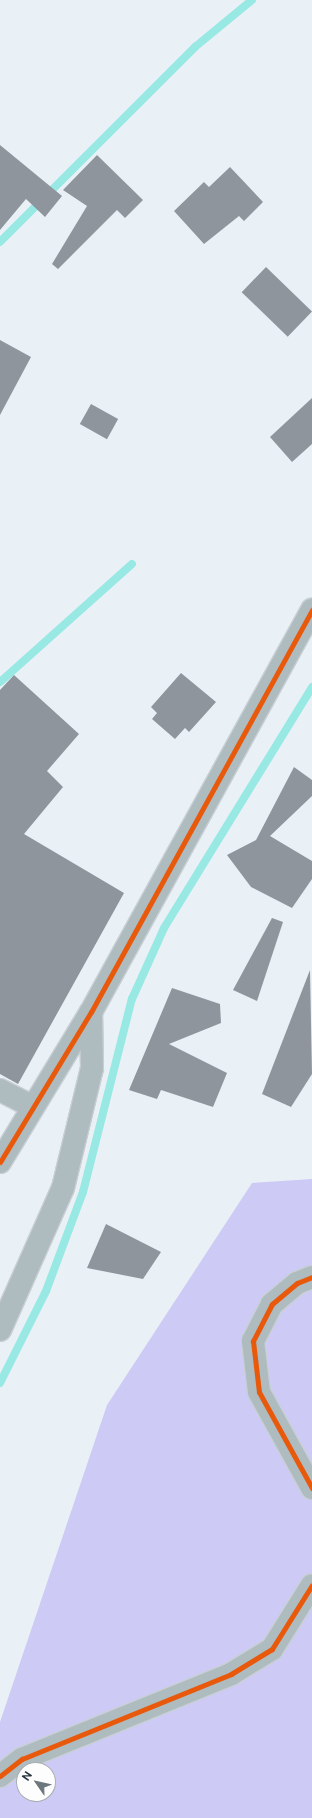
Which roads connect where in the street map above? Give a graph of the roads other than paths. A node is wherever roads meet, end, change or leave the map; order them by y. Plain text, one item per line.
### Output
1 (312, 610) edge
2 (91, 1012) junction
3 (0, 1090) edge
4 (32, 1106) junction
5 (0, 1162) edge
6 (312, 1277) edge
7 (0, 1330) edge
8 (312, 1488) edge
9 (312, 1585) edge
10 (0, 1776) edge

1 - 2 street
2 - 4 street
2 - 7 street
3 - 4 street
4 - 5 street
6 - 8 street
9 - 10 street

